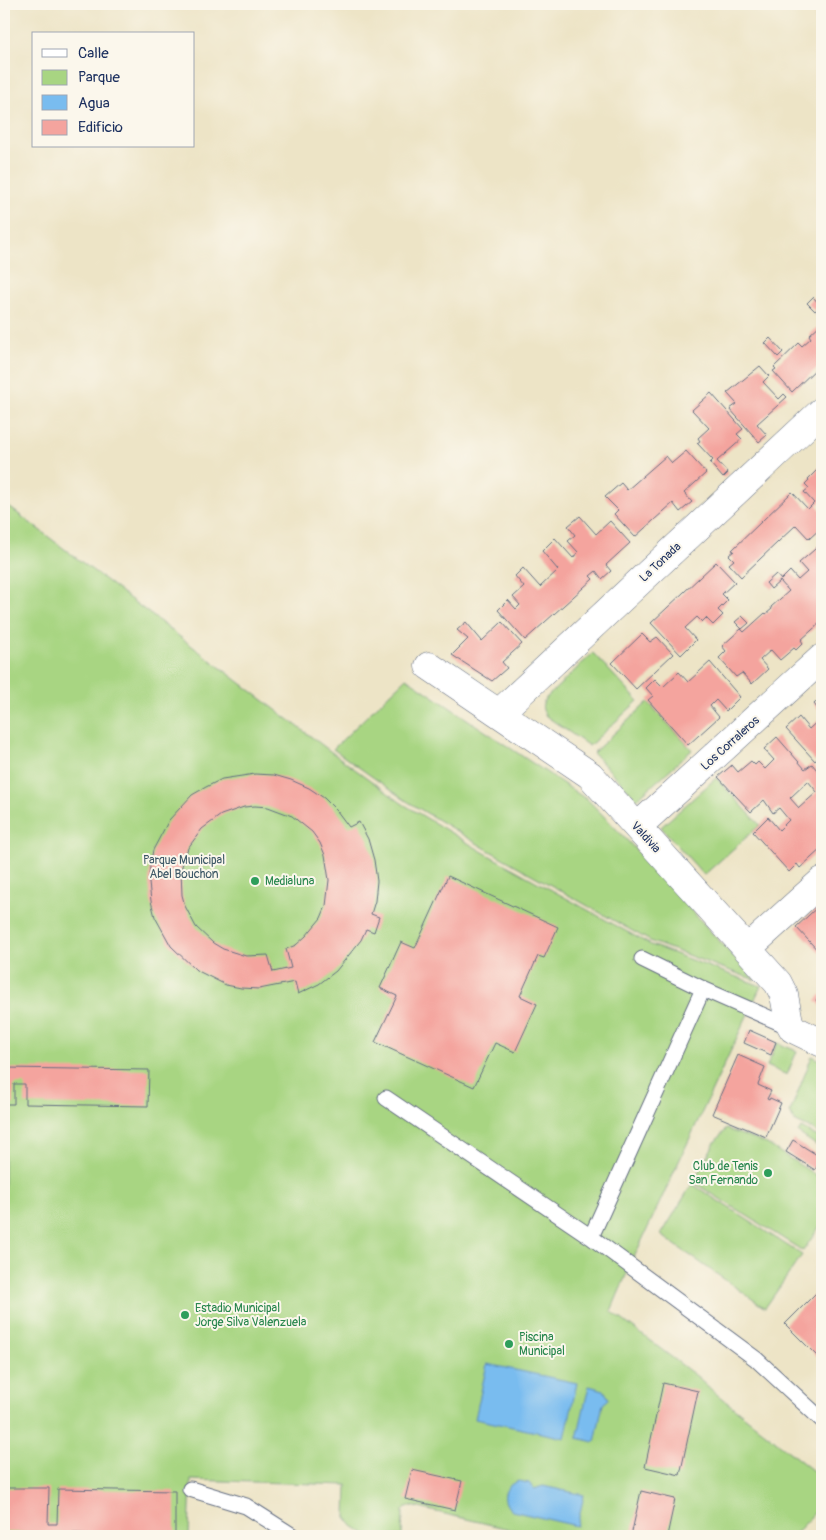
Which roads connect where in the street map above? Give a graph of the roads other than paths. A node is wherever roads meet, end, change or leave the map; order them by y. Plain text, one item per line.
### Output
1 (822, 411) edge
2 (822, 658) edge
3 (429, 666) dead end
4 (498, 713) junction
5 (637, 827) junction
6 (822, 881) edge
7 (747, 949) junction
8 (642, 959) dead end
9 (703, 989) junction
10 (793, 1029) junction
11 (822, 1043) edge
12 (386, 1098) dead end
13 (591, 1237) junction
14 (822, 1420) edge
15 (190, 1489) dead end
16 (293, 1536) edge

1 - 4 street, La Tonada
2 - 5 street, Los Corraleros
3 - 4 street, Valdivia
4 - 5 street, Valdivia
5 - 7 street, Valdivia
6 - 7 street
7 - 10 street, Valdivia
8 - 9 lane
9 - 10 lane
9 - 13 lane
10 - 11 street
12 - 13 lane
13 - 14 lane
15 - 16 lane

